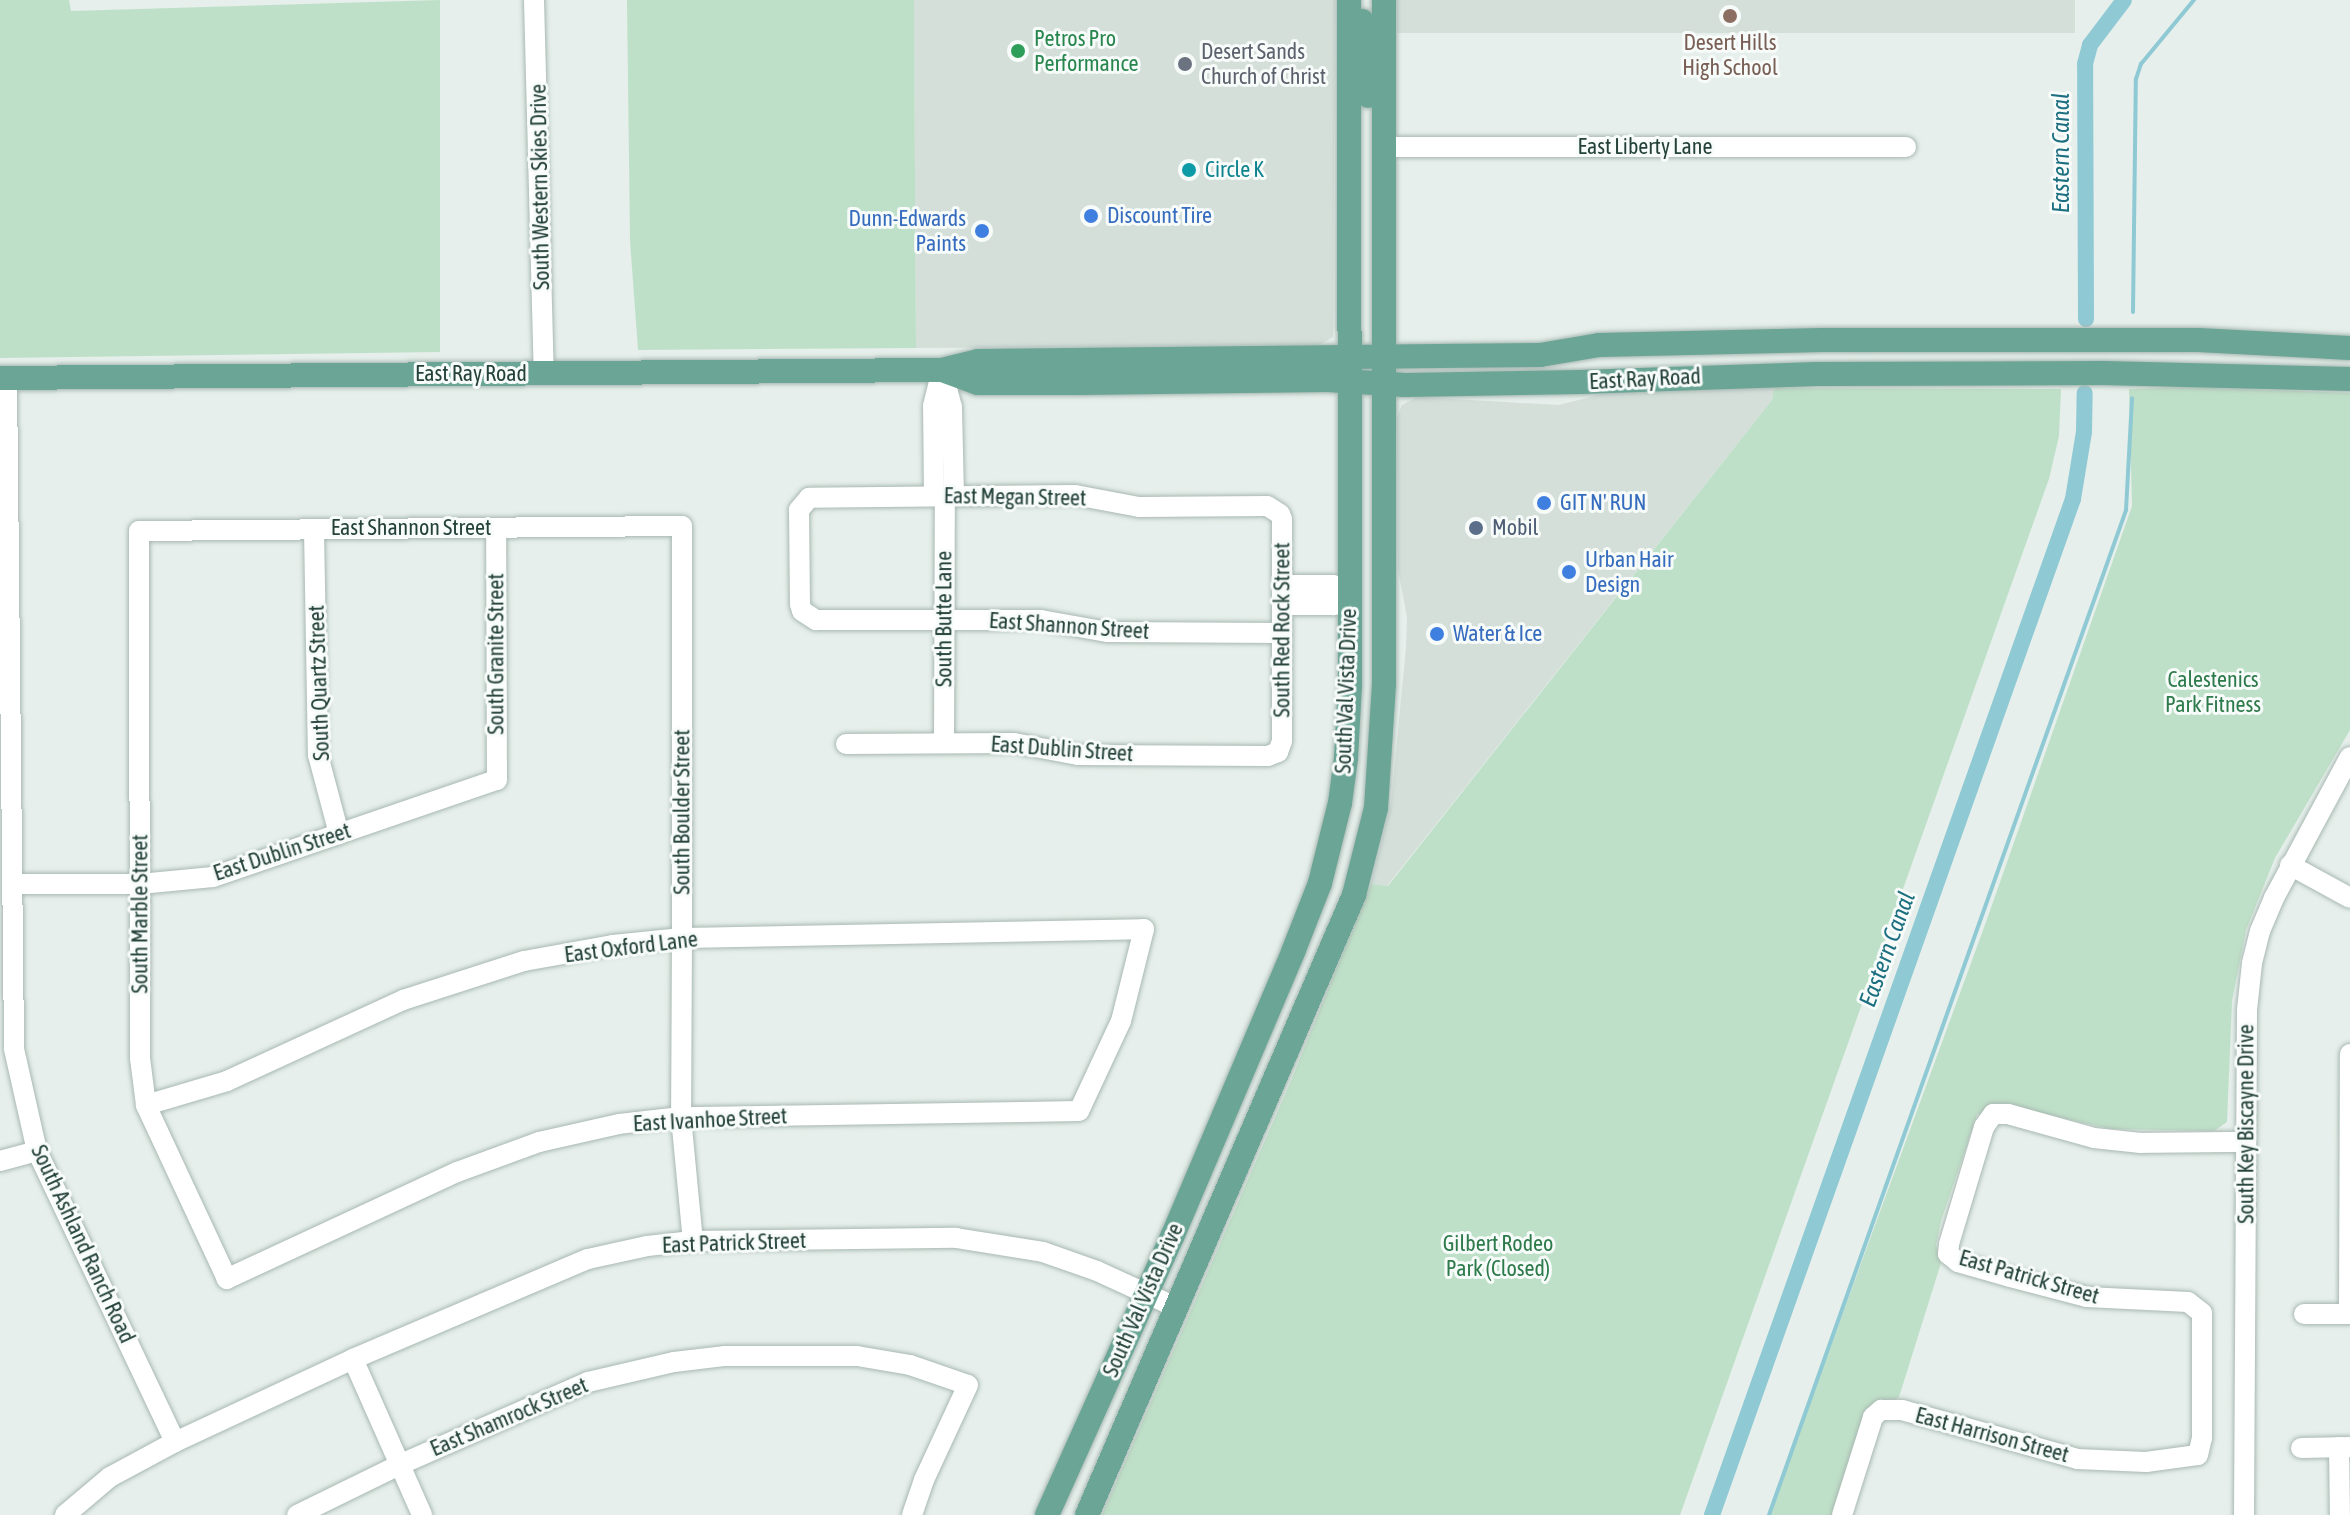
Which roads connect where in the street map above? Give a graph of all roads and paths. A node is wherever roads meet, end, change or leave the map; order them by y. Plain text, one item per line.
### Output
1 (534, 0) edge
2 (1384, 0) edge
3 (1349, 6) edge
4 (1383, 117) junction
5 (1383, 147) junction
6 (1906, 147) dead end
7 (1823, 340) junction
8 (2350, 348) edge
9 (1383, 357) junction
10 (1351, 369) junction
11 (942, 370) junction
12 (544, 373) junction
13 (1719, 376) junction
14 (4, 378) edge
15 (2350, 379) edge
16 (1383, 383) junction
17 (944, 496) junction
18 (1275, 509) joint
19 (682, 526) joint
20 (496, 528) junction
21 (314, 529) junction
22 (139, 531) joint
23 (1282, 595) junction
24 (1350, 597) junction
25 (1384, 597) junction
26 (808, 617) joint
27 (944, 620) junction
28 (1282, 633) junction
29 (944, 743) junction
30 (846, 744) dead end
31 (1278, 752) joint
32 (2350, 757) edge
33 (497, 780) joint
34 (339, 834) junction
35 (2290, 865) junction
36 (12, 884) junction
37 (140, 884) junction
38 (2350, 898) edge
39 (682, 938) junction
40 (1288, 963) junction
41 (1321, 975) junction
42 (2350, 1054) edge
43 (146, 1105) junction
44 (1079, 1111) joint
45 (681, 1117) junction
46 (2245, 1142) junction
47 (37, 1151) junction
48 (0, 1161) edge
49 (2349, 1179) edge
50 (693, 1241) junction
51 (227, 1279) joint
52 (1147, 1294) junction
53 (1178, 1308) junction
54 (2304, 1314) dead end
55 (2350, 1314) edge
56 (353, 1359) junction
57 (175, 1442) junction
58 (2345, 1447) edge
59 (2301, 1448) dead end
60 (2198, 1455) joint
61 (399, 1465) junction
62 (65, 1515) edge
63 (297, 1515) edge
64 (422, 1515) edge
65 (912, 1515) edge
66 (1047, 1515) edge
67 (1087, 1515) edge
68 (1842, 1515) edge
69 (2244, 1515) edge
70 (2340, 1515) edge

1 - 12 street, South Western Skies Drive
2 - 4 main road, South Val Vista Drive
3 - 4 main road
3 - 10 main road, South Val Vista Drive
4 - 5 main road, South Val Vista Drive
5 - 6 street, East Liberty Lane
5 - 9 main road, South Val Vista Drive
7 - 8 main road, East Ray Road
7 - 9 main road, East Ray Road
7 - 13 main road
9 - 10 main road, East Ray Road
9 - 16 main road, South Val Vista Drive
10 - 11 main road, East Ray Road
10 - 16 main road, East Ray Road
10 - 24 main road, South Val Vista Drive
11 - 12 main road, East Ray Road
11 - 17 street, South Butte Lane
12 - 14 main road, East Ray Road
13 - 15 main road, East Ray Road
13 - 16 main road, East Ray Road
14 - 36 street, South Ashland Ranch Road
16 - 25 main road, South Val Vista Drive
17 - 18 street, East Megan Street
17 - 26 street, East Megan Street
17 - 27 street, South Butte Lane
18 - 23 street, South Red Rock Street
19 - 20 street, East Shannon Street
19 - 39 street, South Boulder Street
20 - 21 street, East Shannon Street
20 - 33 street, South Granite Street
21 - 22 street, East Shannon Street
21 - 34 street, South Quartz Street
22 - 37 street, South Marble Street
23 - 24 street
23 - 28 street, South Red Rock Street
24 - 25 main road
24 - 40 main road, South Val Vista Drive
25 - 41 main road, South Val Vista Drive
26 - 27 street, East Shannon Street
27 - 28 street, East Shannon Street
27 - 29 street, South Butte Lane
28 - 31 street, South Red Rock Street
29 - 30 street, East Dublin Street
29 - 31 street, East Dublin Street
32 - 35 street, South Key Biscayne Drive
33 - 34 street, East Dublin Street
34 - 37 street, East Dublin Street
35 - 38 street
35 - 46 street, South Key Biscayne Drive
36 - 37 street, East Dublin Street
36 - 47 street, South Ashland Ranch Road
37 - 43 street, South Marble Street
39 - 43 street, East Oxford Lane
39 - 44 street, East Oxford Lane
39 - 45 street, South Boulder Street
40 - 41 main road
40 - 52 main road, South Val Vista Drive
41 - 53 main road, South Val Vista Drive
42 - 49 street
43 - 51 street, South Marble Street
44 - 45 street, East Ivanhoe Street
45 - 50 street, South Boulder Street
45 - 51 street, East Ivanhoe Street
46 - 60 street, East Patrick Street
46 - 69 street, South Key Biscayne Drive
47 - 48 street
47 - 57 street, South Ashland Ranch Road
49 - 55 street
50 - 52 street, East Patrick Street
50 - 56 street, East Patrick Street
52 - 53 street, East Patrick Street
52 - 66 main road, South Val Vista Drive
53 - 67 main road, South Val Vista Drive
54 - 55 street
56 - 57 street, East Patrick Street
56 - 61 street
57 - 62 street
58 - 59 street
58 - 70 street
60 - 68 street, East Harrison Street
61 - 63 street, East Shamrock Street
61 - 64 street
61 - 65 street, East Shamrock Street

